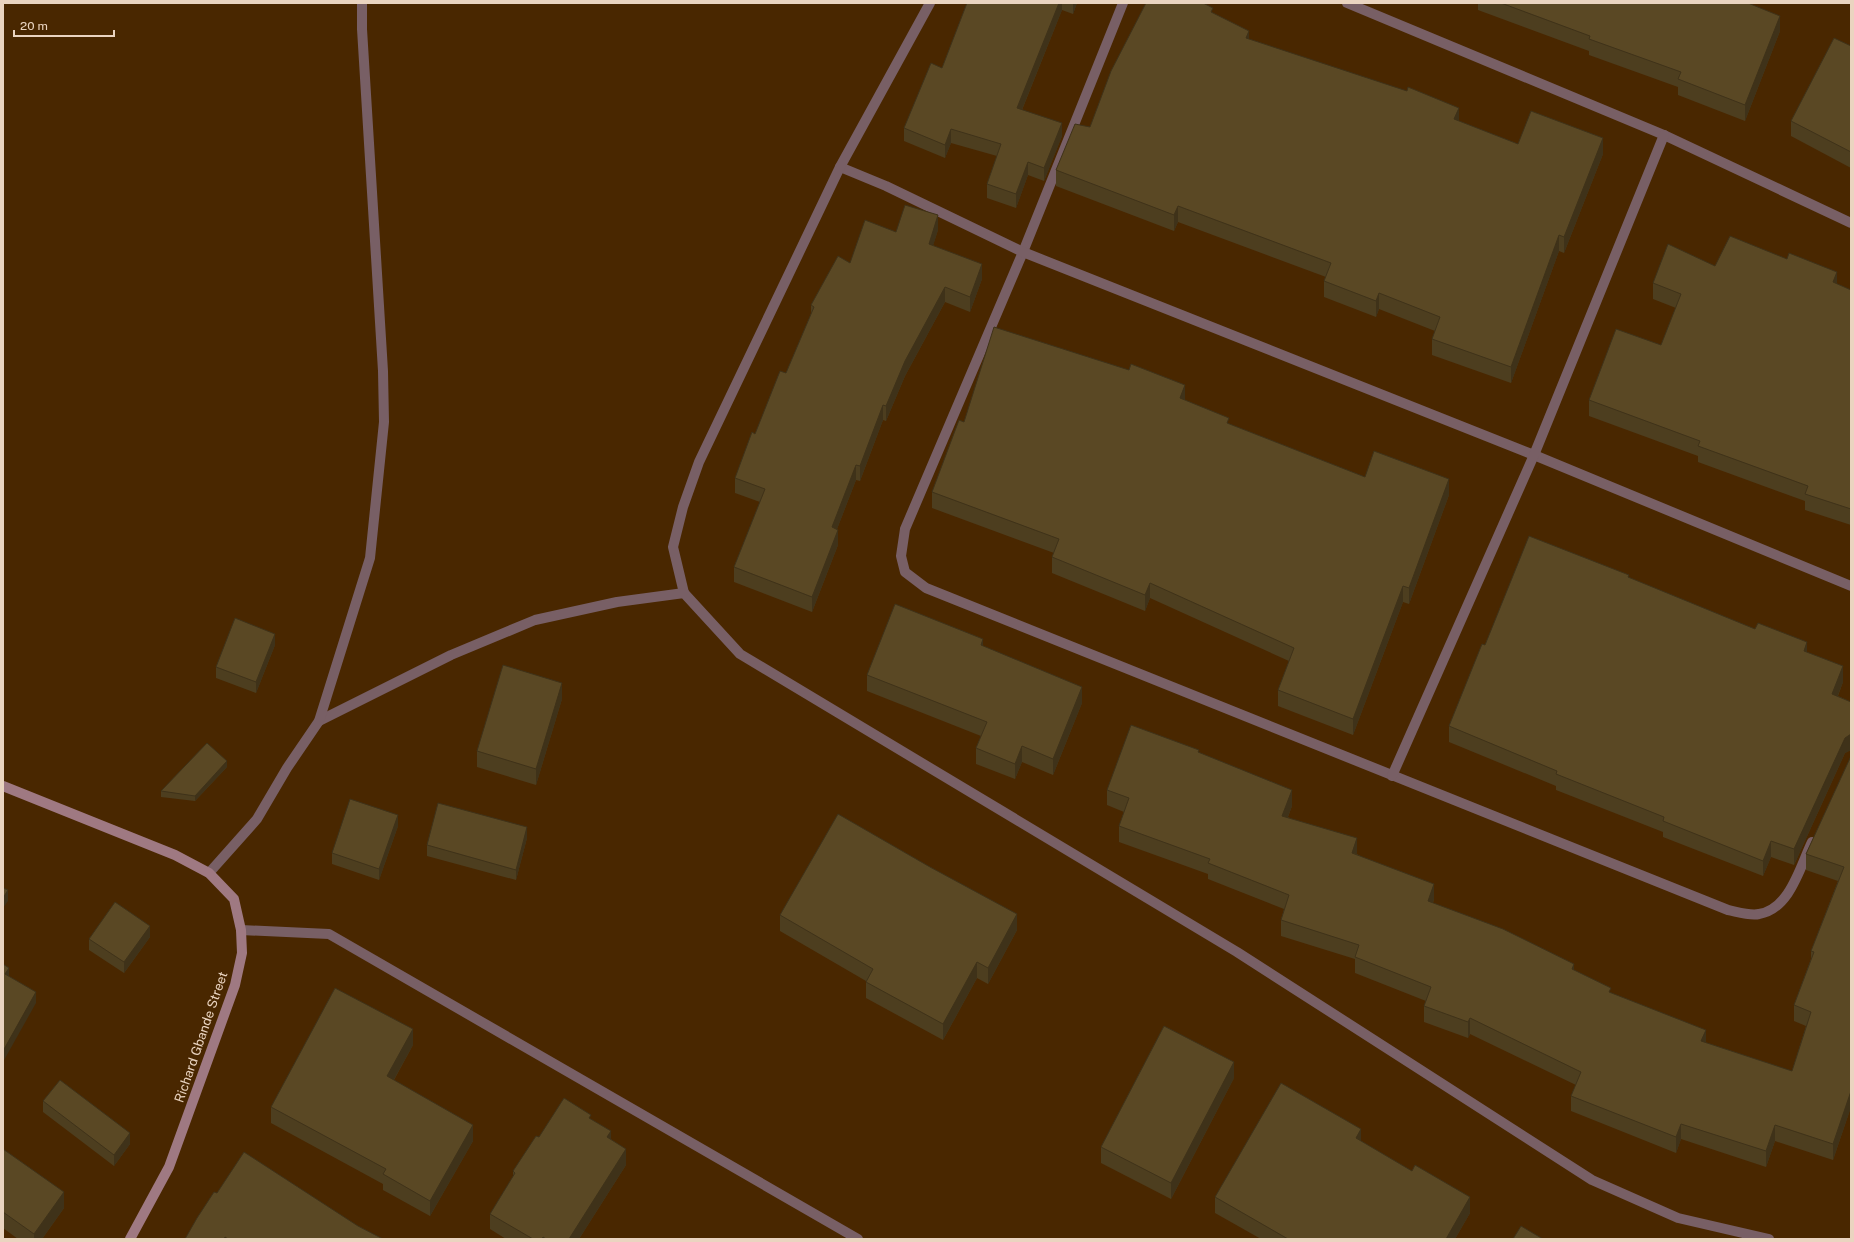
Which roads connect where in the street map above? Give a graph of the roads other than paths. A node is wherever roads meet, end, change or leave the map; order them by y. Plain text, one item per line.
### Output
1 (362, 3) edge
2 (930, 3) edge
3 (1123, 3) edge
4 (1347, 3) edge
5 (1664, 135) junction
6 (840, 167) junction
7 (1851, 223) edge
8 (1023, 252) junction
9 (1534, 455) junction
10 (1851, 586) edge
11 (684, 593) junction
12 (319, 721) junction
13 (1392, 776) junction
14 (3, 786) edge
15 (1818, 829) edge
16 (209, 873) junction
17 (241, 930) junction
18 (130, 1239) edge
19 (858, 1239) edge
20 (1769, 1239) edge

1 - 12 street
2 - 6 street
3 - 8 street
4 - 5 street
5 - 7 street
5 - 9 street
6 - 8 street
6 - 11 street
8 - 9 street
8 - 13 street
9 - 10 street
9 - 13 street
11 - 12 street
11 - 20 street
12 - 16 street
13 - 15 street
14 - 16 street, Richard Gbande Street
16 - 17 street, Richard Gbande Street
17 - 18 street, Richard Gbande Street
17 - 19 street

